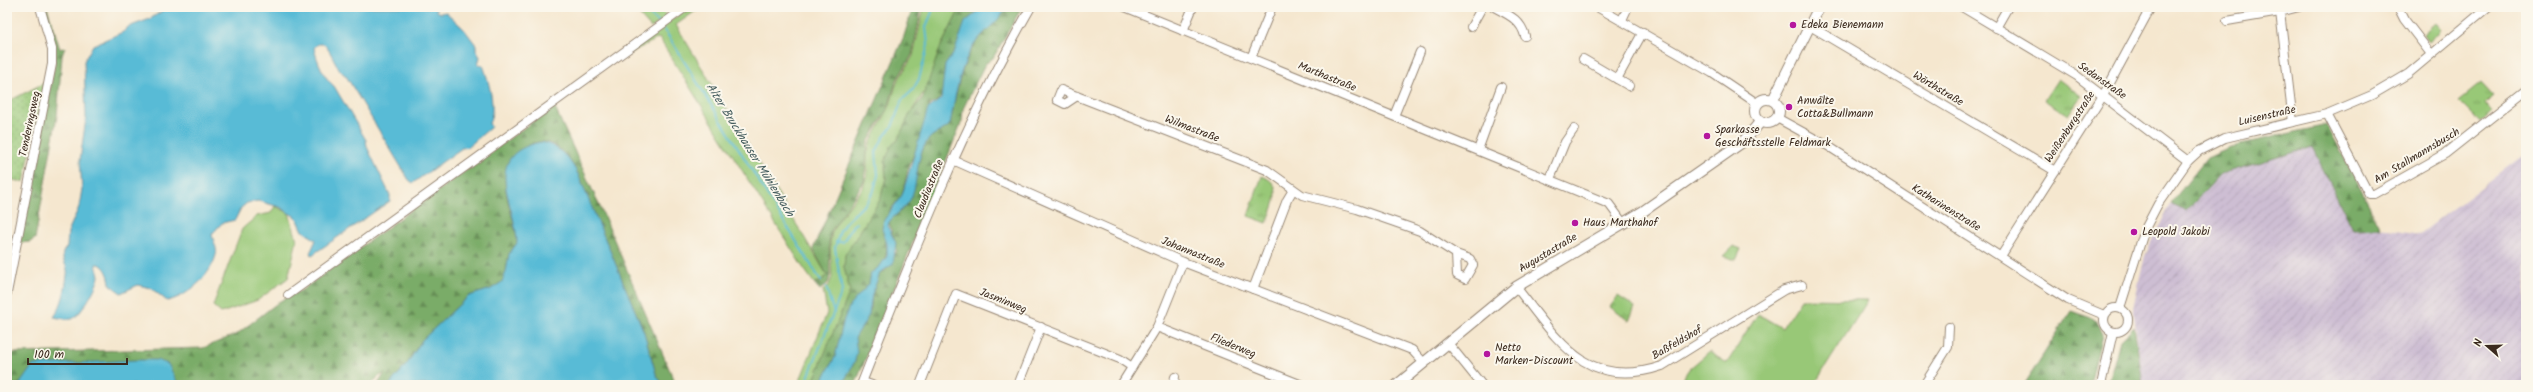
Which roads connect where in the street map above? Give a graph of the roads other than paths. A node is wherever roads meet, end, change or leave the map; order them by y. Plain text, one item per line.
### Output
1 (40, 7) edge
2 (686, 7) edge
3 (1031, 7) edge
4 (1125, 7) edge
5 (1193, 7) edge
6 (1272, 7) edge
7 (1482, 7) edge
8 (1494, 7) edge
9 (1597, 7) edge
10 (1628, 7) edge
11 (1819, 7) edge
12 (1962, 7) edge
13 (2008, 7) edge
14 (2151, 7) edge
15 (2299, 7) edge
16 (2398, 7) edge
17 (2488, 7) edge
18 (2280, 12) junction
19 (1622, 20) junction
20 (2227, 21) dead end
21 (1810, 26) junction
22 (1471, 27) dead end
23 (1996, 28) junction
24 (1183, 31) junction
25 (1643, 32) junction
26 (1525, 36) dead end
27 (1420, 52) dead end
28 (2431, 54) junction
29 (1251, 58) junction
30 (1583, 60) dead end
31 (1617, 79) junction
32 (1629, 86) dead end
33 (1501, 87) dead end
34 (2526, 90) edge
35 (2104, 94) junction
36 (1077, 96) dead end
37 (1773, 100) junction
38 (1758, 104) junction
39 (2327, 114) junction
40 (1394, 116) junction
41 (1777, 118) junction
42 (1761, 122) junction
43 (2293, 122) junction
44 (1574, 129) dead end
45 (1478, 150) junction
46 (953, 160) junction
47 (2188, 161) junction
48 (2055, 171) junction
49 (1550, 179) junction
50 (1293, 190) junction
51 (1623, 223) junction
52 (1456, 254) dead end
53 (2001, 256) junction
54 (1183, 262) junction
55 (1802, 285) dead end
56 (1516, 287) junction
57 (1253, 289) junction
58 (7, 293) edge
59 (288, 295) dead end
60 (2120, 308) junction
61 (2104, 315) junction
62 (1157, 327) junction
63 (1949, 327) dead end
64 (1041, 328) junction
65 (2113, 332) junction
66 (1448, 343) junction
67 (1424, 363) junction
68 (1132, 367) junction
69 (862, 383) edge
70 (872, 385) edge
71 (920, 385) edge
72 (1018, 385) edge
73 (1121, 385) edge
74 (1302, 385) edge
75 (1397, 385) edge
76 (1482, 385) edge
77 (1924, 385) edge
78 (2101, 385) edge

1 - 58 street, Tenderingsweg
2 - 59 street
3 - 46 street, Claudiastraße
4 - 24 street, Marthastraße
5 - 24 street
6 - 29 street
7 - 22 street
8 - 26 street
9 - 19 street
10 - 19 street
11 - 21 main road
12 - 23 street, Sedanstraße
13 - 23 street
14 - 35 street, Weißenburgstraße
15 - 18 street
16 - 28 street
17 - 28 street, Luisenstraße
18 - 20 street
18 - 43 street
19 - 25 street
21 - 37 main road
21 - 48 street, Wörthstraße
23 - 35 street, Sedanstraße
24 - 29 street, Marthastraße
25 - 31 street
25 - 38 street
27 - 40 street
28 - 39 street, Luisenstraße
29 - 40 street, Marthastraße
30 - 31 street
31 - 32 street
33 - 45 street
34 - 39 street, Am Stallmannsbusch
35 - 47 street, Sedanstraße
35 - 48 street, Weißenburgstraße
36 - 50 street, Wilmastraße
37 - 38 main road
37 - 41 main road
38 - 42 main road
39 - 43 street, Luisenstraße
40 - 45 street, Marthastraße
41 - 42 main road
41 - 53 street, Katharinenstraße
42 - 51 main road, Augustastraße
43 - 47 street, Luisenstraße
44 - 49 street
45 - 49 street, Marthastraße
46 - 54 street, Johannastraße
46 - 69 street, Claudiastraße
47 - 60 street, Luisenstraße
48 - 53 street, Weißenburgstraße
49 - 51 street, Marthastraße
50 - 52 street, Wilmastraße
50 - 57 street
51 - 56 main road, Augustastraße
53 - 61 street, Katharinenstraße
54 - 57 street, Johannastraße
54 - 62 street
55 - 56 street, Baßfeldshof
56 - 66 main road, Augustastraße
57 - 67 street, Johannastraße
60 - 61 street
60 - 65 street
61 - 65 street
62 - 68 street
62 - 74 street, Fliederweg
63 - 77 street
64 - 68 street, Jasminweg
64 - 71 street, Jasminweg
64 - 72 street
65 - 78 street
66 - 67 main road, Augustastraße
66 - 76 street
67 - 75 main road, Augustastraße
68 - 73 street
69 - 70 street

